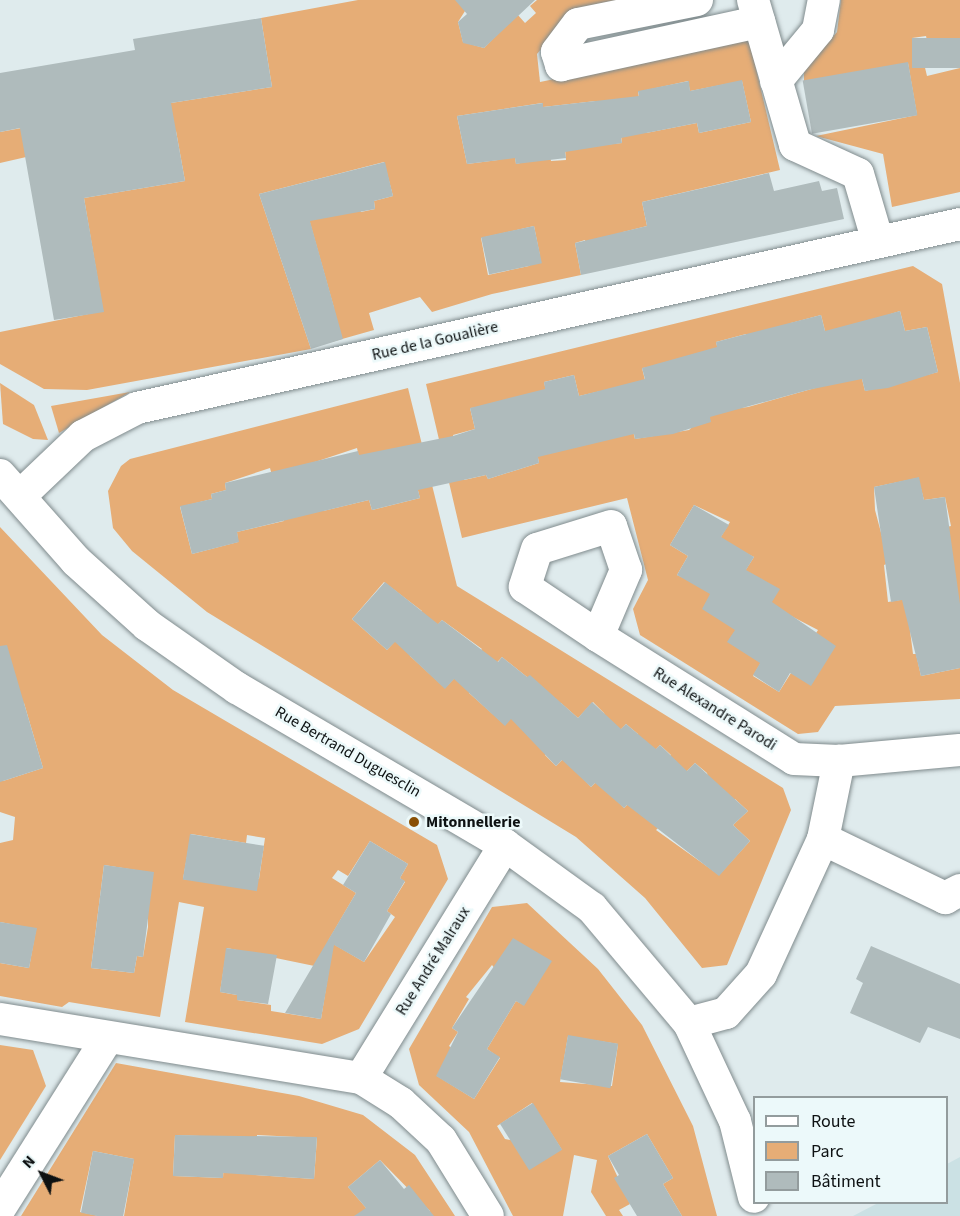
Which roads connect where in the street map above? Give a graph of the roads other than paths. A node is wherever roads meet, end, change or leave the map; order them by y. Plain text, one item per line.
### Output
1 (697, 0) edge
2 (824, 0) edge
3 (756, 11) edge
4 (776, 81) junction
5 (960, 224) edge
6 (878, 242) junction
7 (10, 485) edge
8 (598, 636) dead end
9 (960, 750) edge
10 (839, 761) junction
11 (823, 839) junction
12 (505, 845) junction
13 (960, 890) edge
14 (0, 1019) edge
15 (689, 1023) junction
16 (107, 1039) junction
17 (361, 1077) junction
18 (753, 1193) edge
19 (0, 1208) edge
20 (488, 1216) edge

1 - 3 street
2 - 4 street
3 - 4 street
4 - 6 street
5 - 6 street, Rue de la Goualière
6 - 7 street, Rue de la Goualière
7 - 12 street, Rue Bertrand Duguesclin
8 - 10 street, Rue Alexandre Parodi
9 - 10 street, Rue Alexandre Parodi
10 - 11 street
11 - 13 street
11 - 15 street
12 - 15 street, Rue Bertrand Duguesclin
12 - 17 street, Rue André Malraux
14 - 16 street
15 - 18 street, Rue Bertrand Duguesclin
16 - 17 street
16 - 19 street
17 - 20 street

